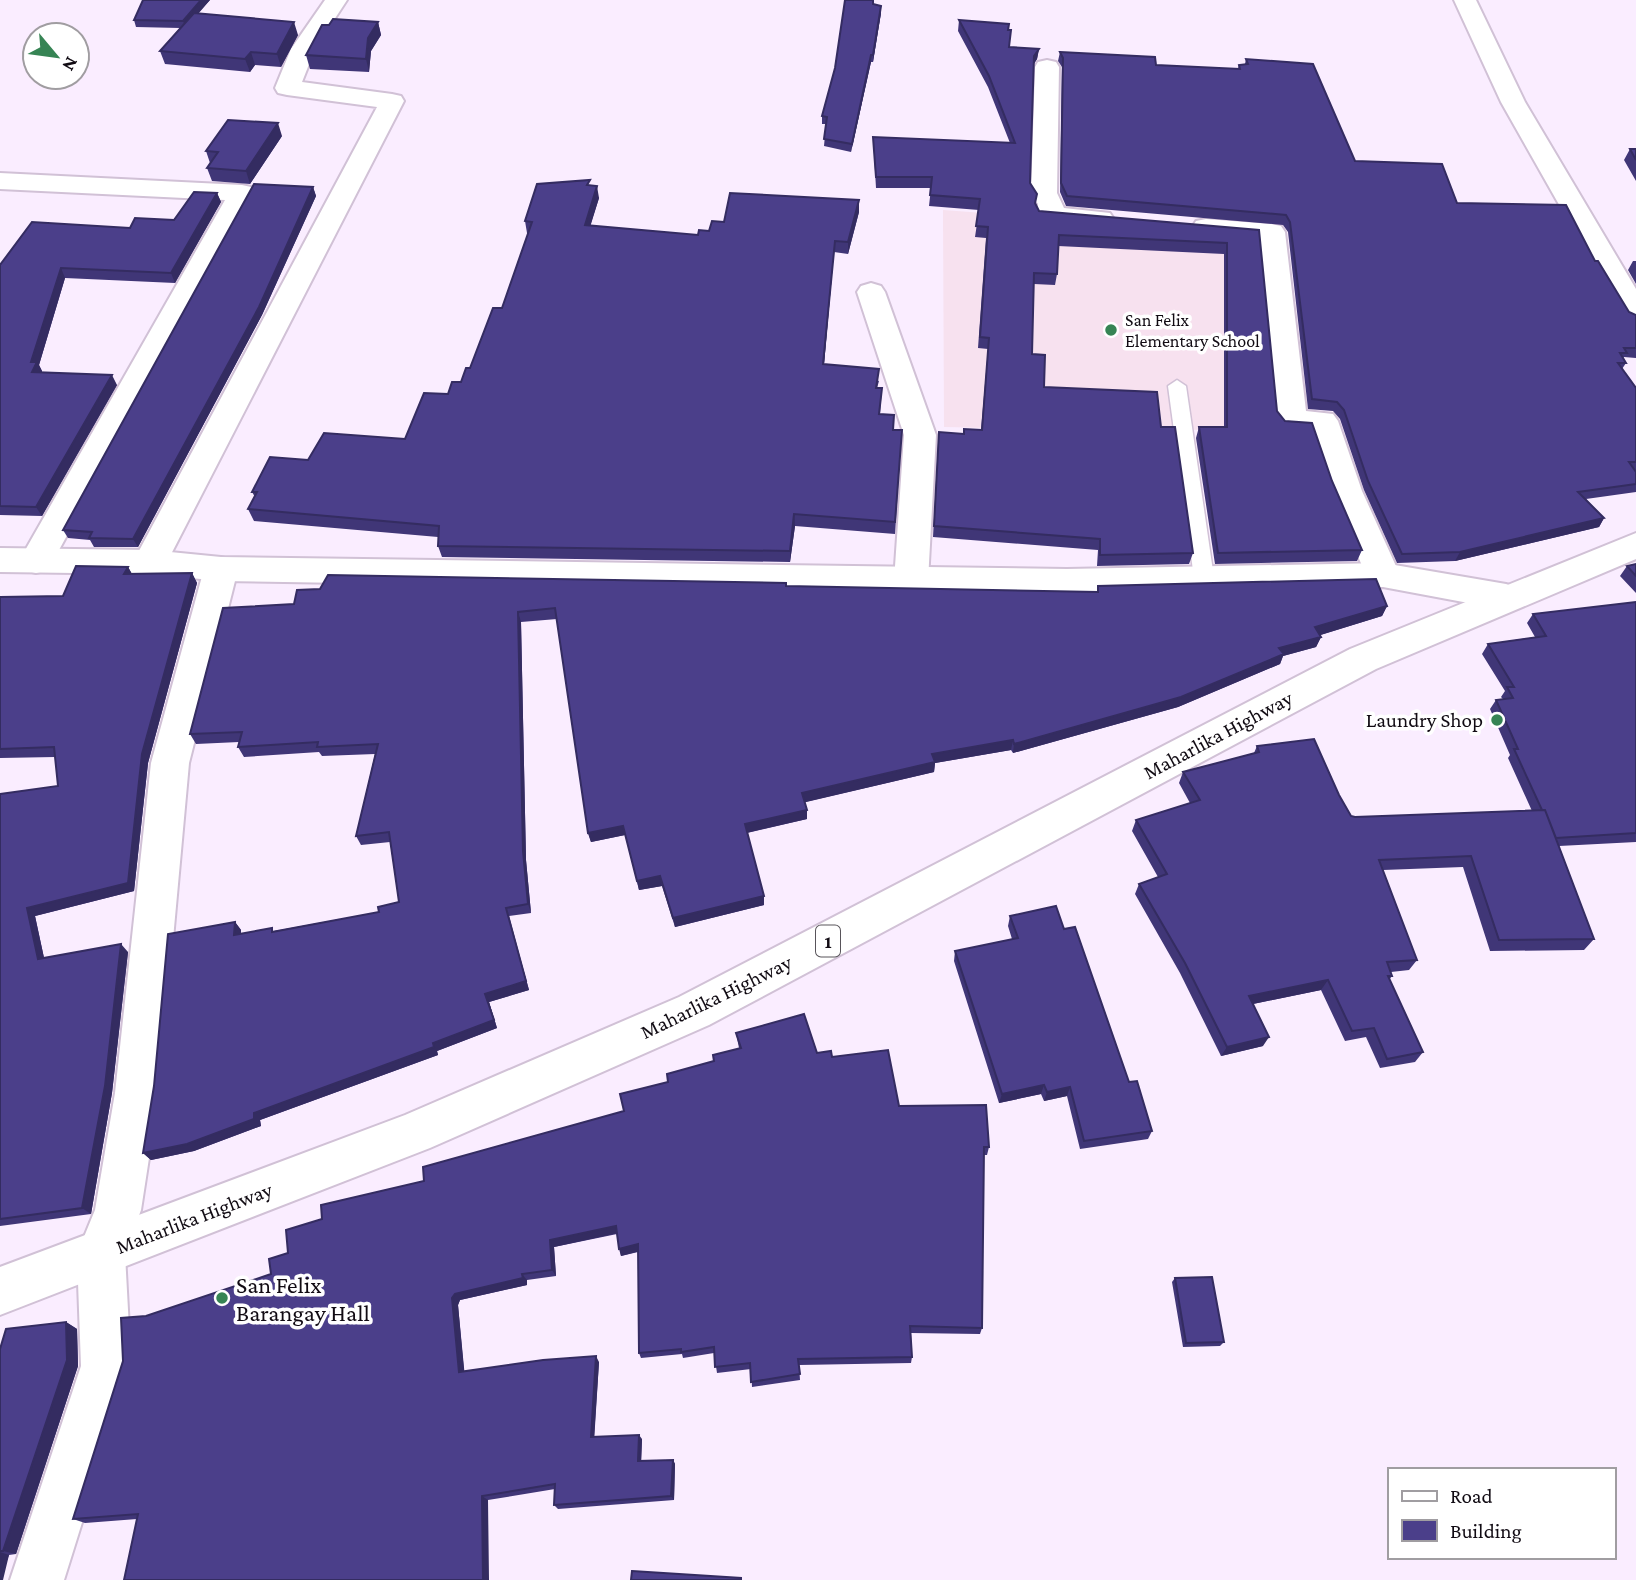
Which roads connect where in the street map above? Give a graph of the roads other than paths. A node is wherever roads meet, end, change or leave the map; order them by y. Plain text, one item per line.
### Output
1 (337, 0) edge
2 (1465, 0) edge
3 (1047, 67) dead end
4 (0, 181) edge
5 (1119, 220) edge
6 (1174, 225) edge
7 (871, 292) dead end
8 (1636, 314) edge
9 (1177, 386) dead end
10 (1636, 545) edge
11 (0, 560) edge
12 (36, 561) junction
13 (150, 562) junction
14 (221, 569) junction
15 (1383, 575) junction
16 (1204, 578) junction
17 (911, 581) junction
18 (1506, 597) junction
19 (102, 1254) junction
20 (0, 1291) edge
21 (37, 1580) edge

1 - 13 main road
2 - 8 main road
3 - 5 main road
4 - 12 main road
6 - 15 main road
7 - 17 main road
9 - 16 lane
10 - 18 main road, Maharlika Highway / 1
11 - 12 main road
12 - 13 main road
13 - 14 main road
14 - 17 main road
14 - 19 main road
15 - 16 main road
15 - 18 main road
16 - 17 main road
18 - 19 main road, Maharlika Highway / 1
19 - 20 main road, Maharlika Highway / 1
19 - 21 main road

